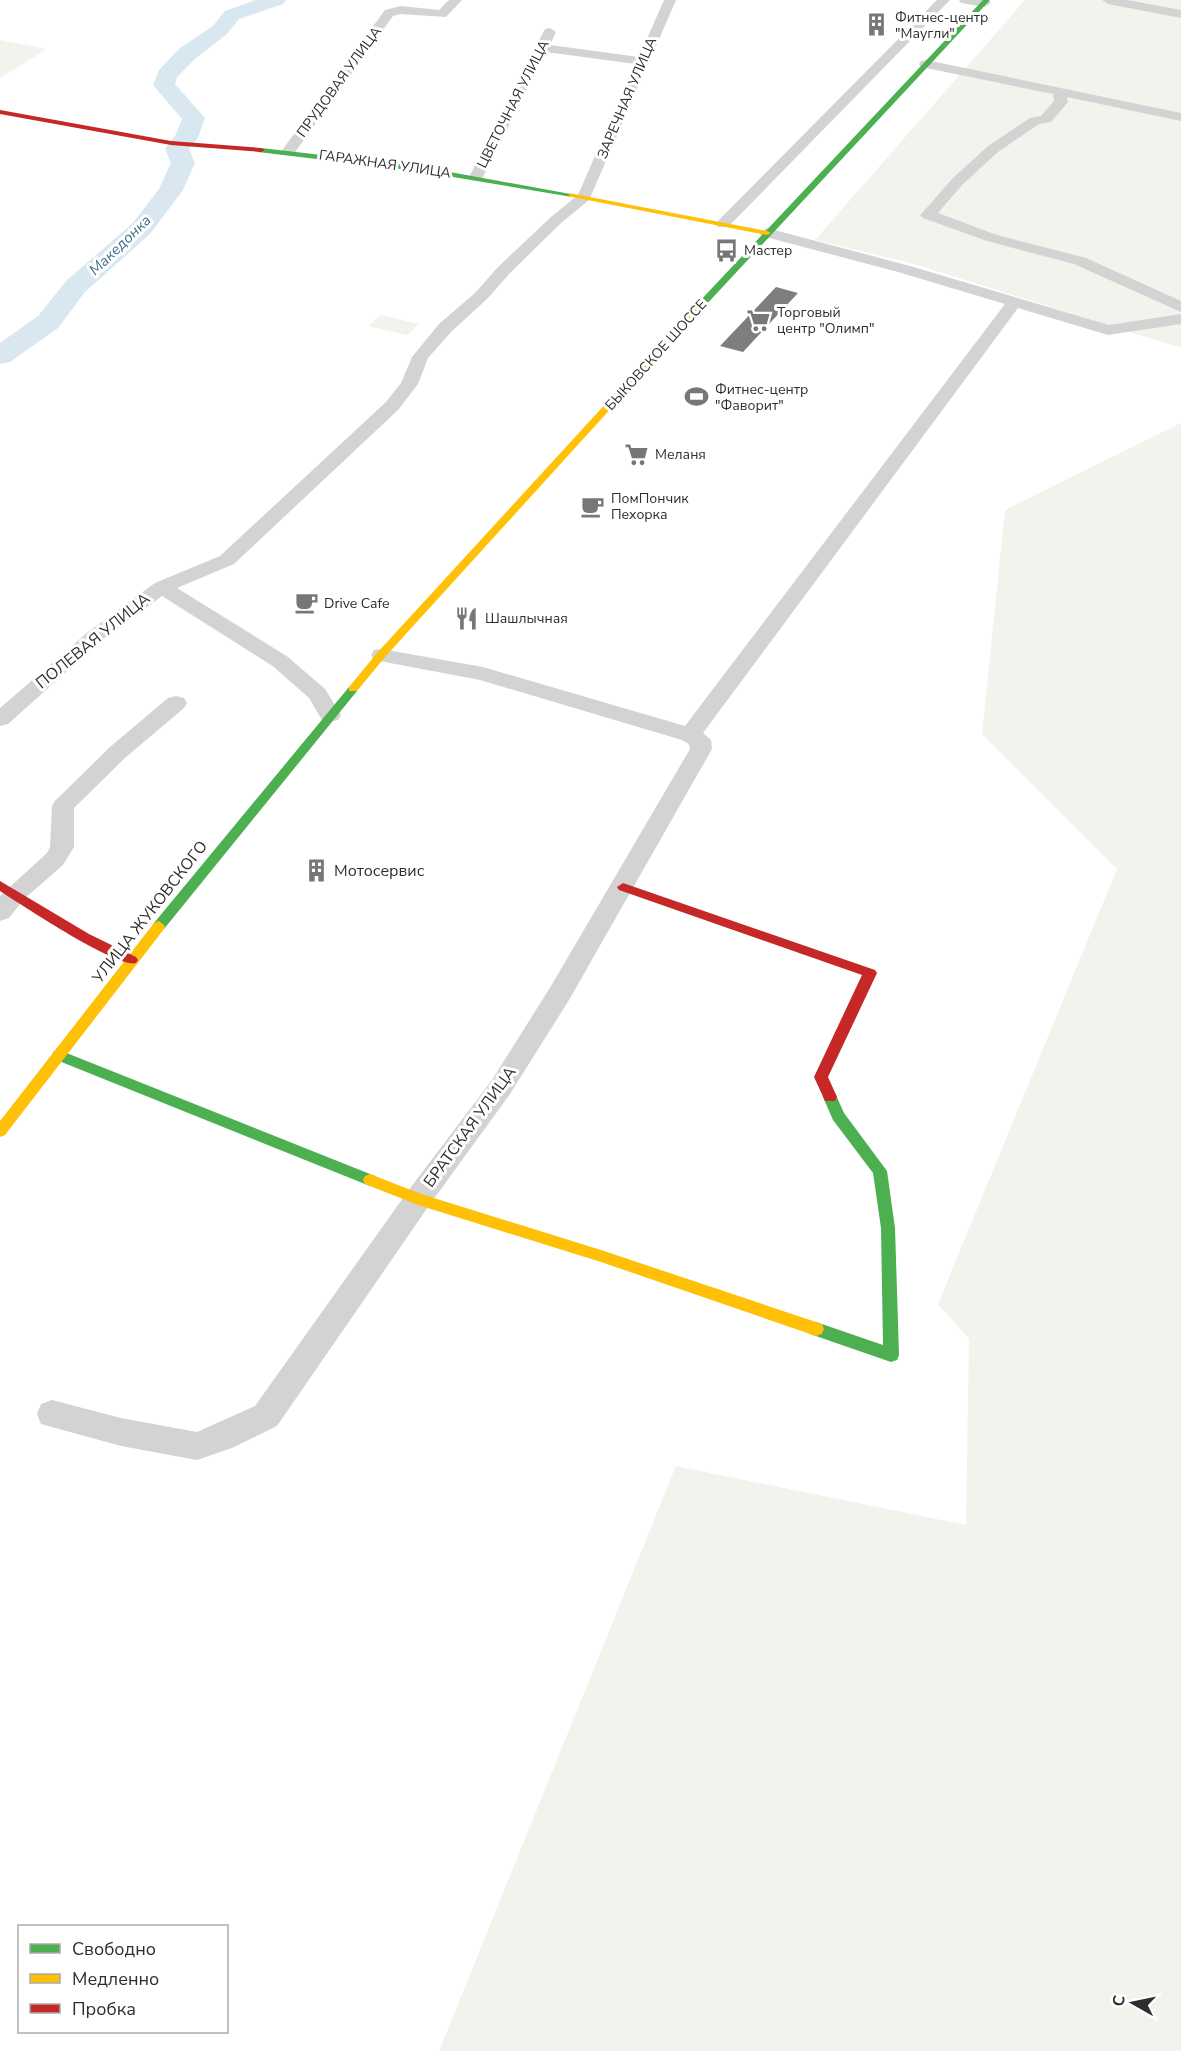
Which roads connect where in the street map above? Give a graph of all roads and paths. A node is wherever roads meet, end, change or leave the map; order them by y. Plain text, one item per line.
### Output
1 (456, 0) edge
2 (670, 0) edge
3 (944, 0) edge
4 (965, 0) edge
5 (1108, 0) edge
6 (986, 2) edge
7 (1181, 14) edge
8 (550, 32) dead end
9 (542, 48) junction
10 (643, 61) junction
11 (926, 64) junction
12 (1059, 92) junction
13 (0, 112) edge
14 (1181, 117) edge
15 (288, 152) junction
16 (476, 177) junction
17 (584, 197) junction
18 (723, 224) junction
19 (766, 233) junction
20 (1014, 303) junction
21 (1181, 307) edge
22 (1181, 319) edge
23 (162, 587) junction
24 (381, 655) junction
25 (176, 703) dead end
26 (330, 716) junction
27 (0, 719) edge
28 (696, 742) junction
29 (622, 887) junction
30 (8, 889) edge
31 (0, 912) edge
32 (131, 960) junction
33 (59, 1055) junction
34 (0, 1131) edge
35 (418, 1199) junction
36 (52, 1414) dead end

1 - 15 street, ПРУДОВАЯ УЛИЦА
2 - 10 street, ЗАРЕЧНАЯ УЛИЦА
3 - 18 street
4 - 6 street
5 - 7 street
6 - 11 main road, БЫКОВСКОЕ ШОССЕ
8 - 9 street, ЦВЕТОЧНАЯ УЛИЦА
9 - 10 street
9 - 16 street, ЦВЕТОЧНАЯ УЛИЦА
10 - 17 street, ЗАРЕЧНАЯ УЛИЦА
11 - 12 street
11 - 19 main road, БЫКОВСКОЕ ШОССЕ
12 - 14 street
12 - 21 street
13 - 15 main road, ГАРАЖНАЯ УЛИЦА
15 - 16 main road, ГАРАЖНАЯ УЛИЦА
16 - 17 main road, ГАРАЖНАЯ УЛИЦА
17 - 18 main road, ГАРАЖНАЯ УЛИЦА
17 - 23 street
18 - 19 main road, ГАРАЖНАЯ УЛИЦА
19 - 20 street
19 - 24 main road, БЫКОВСКОЕ ШОССЕ
20 - 22 street
20 - 28 street, БРАТСКАЯ УЛИЦА
23 - 26 street, ПОЛЕВАЯ УЛИЦА
23 - 27 street, ПОЛЕВАЯ УЛИЦА
24 - 26 main road, БЫКОВСКОЕ ШОССЕ
24 - 28 street
25 - 30 street
26 - 32 main road, УЛИЦА ЖУКОВСКОГО
28 - 29 street, БРАТСКАЯ УЛИЦА
29 - 35 street, БРАТСКАЯ УЛИЦА
29 - 35 main road, БРАТСКАЯ УЛИЦА
30 - 31 street
30 - 32 main road
32 - 33 main road, УЛИЦА ЖУКОВСКОГО
33 - 34 main road, УЛИЦА ЖУКОВСКОГО
33 - 35 main road
35 - 36 street

